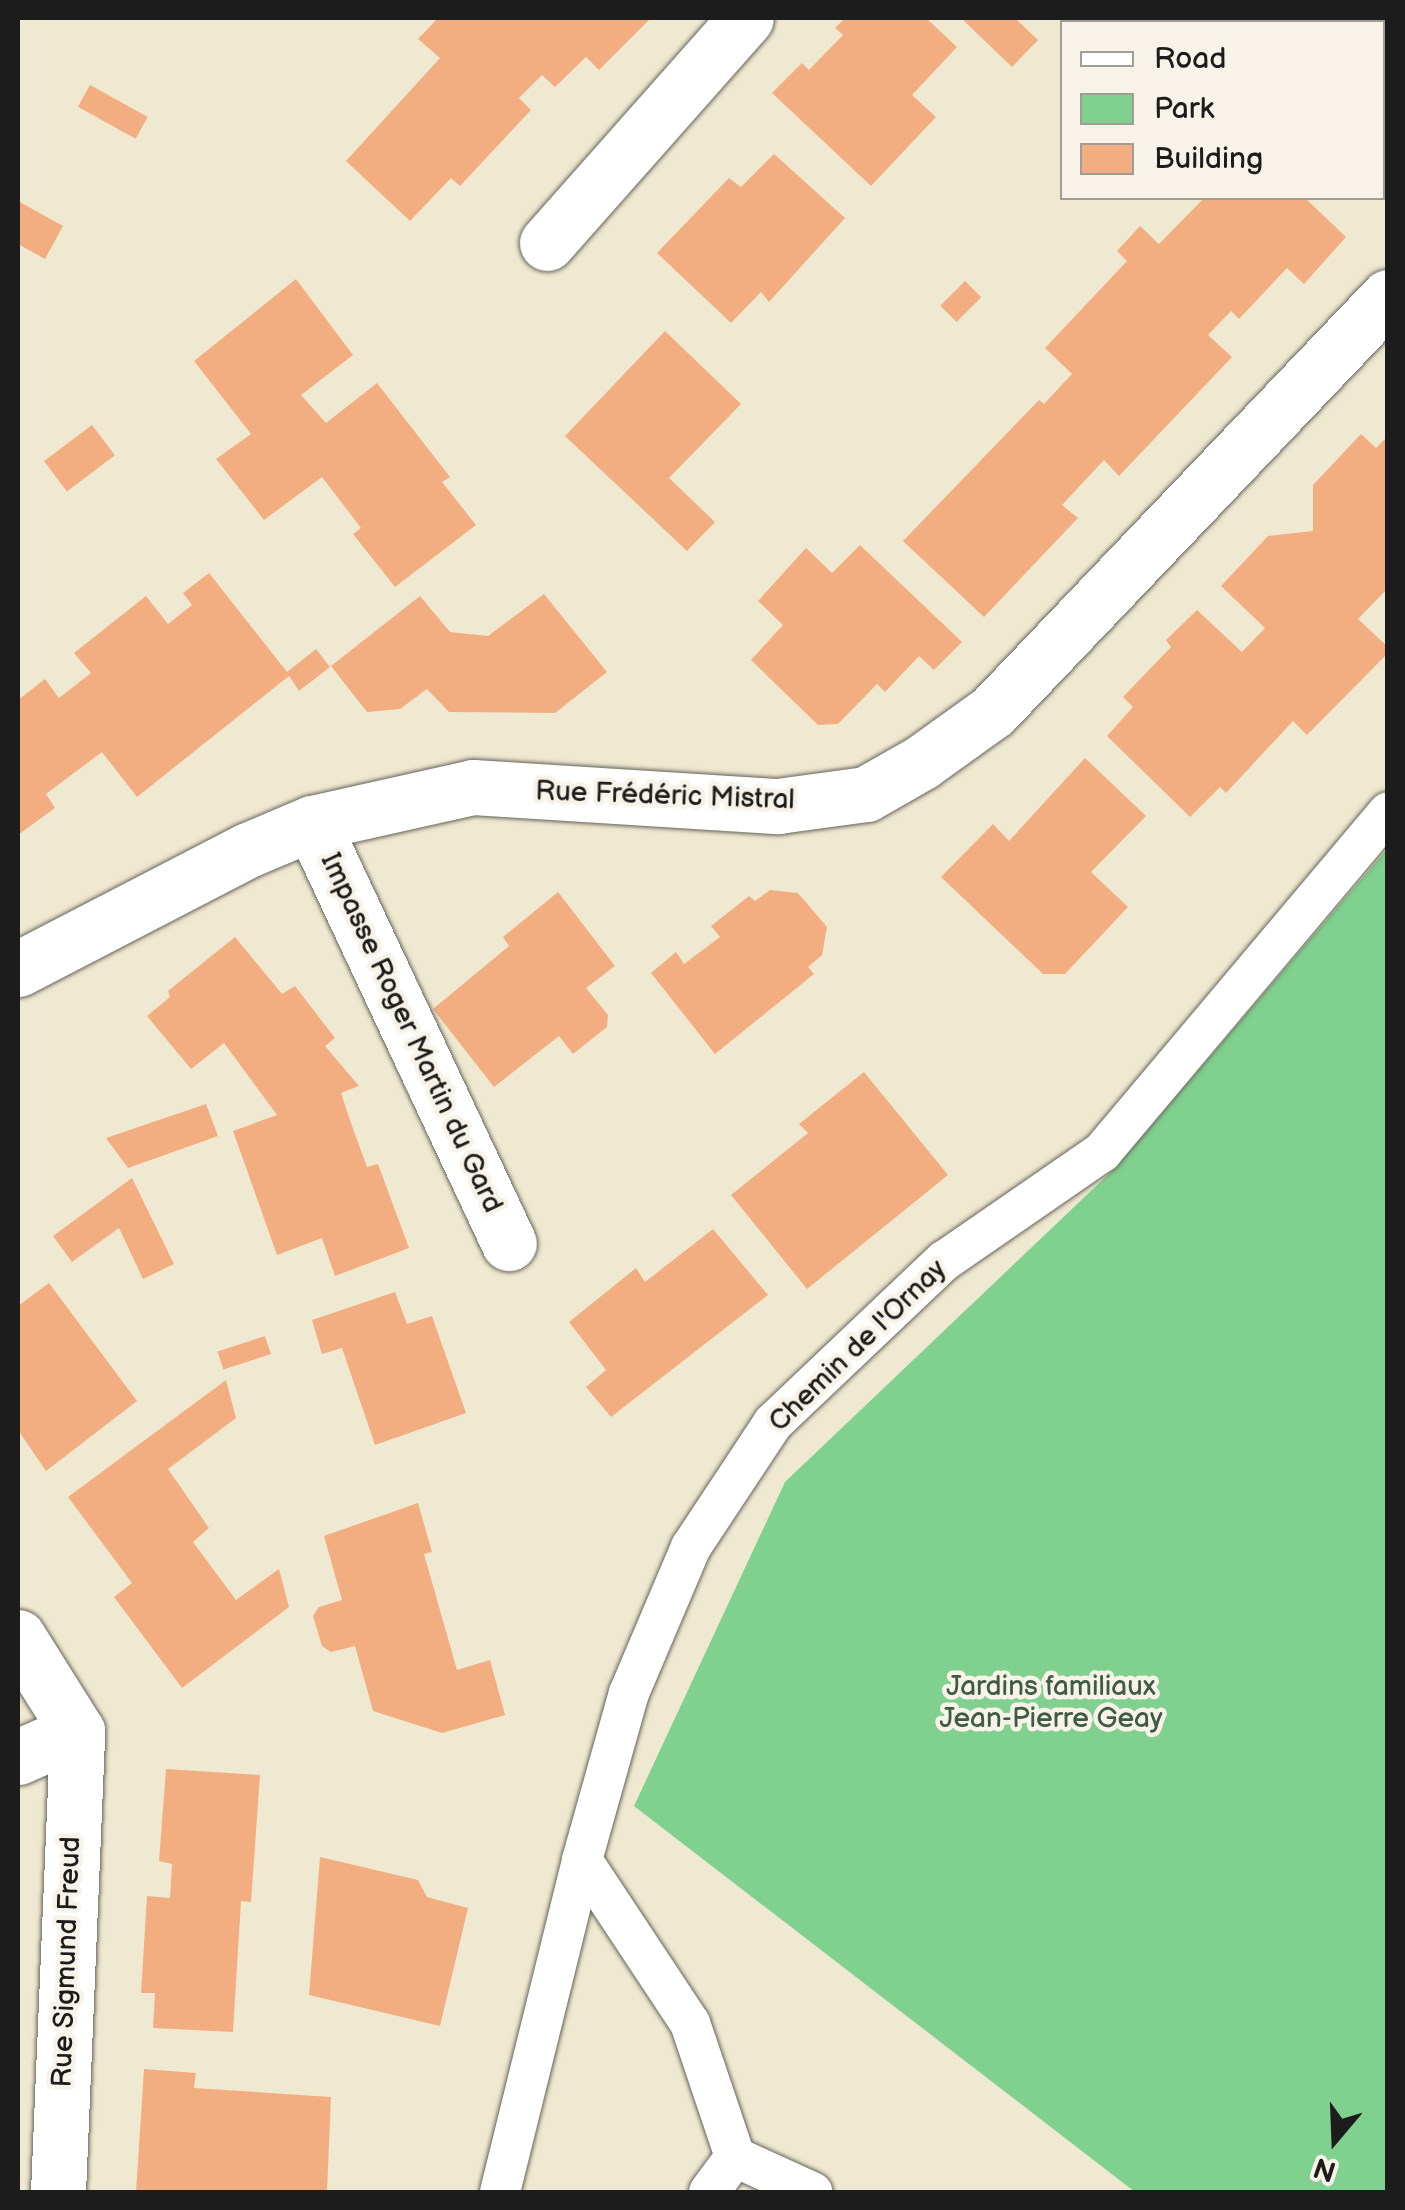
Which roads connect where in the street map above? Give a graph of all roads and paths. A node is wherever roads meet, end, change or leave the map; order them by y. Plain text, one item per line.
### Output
1 (746, 18) edge
2 (547, 243) dead end
3 (1388, 297) edge
4 (1388, 812) edge
5 (312, 823) junction
6 (18, 969) edge
7 (509, 1243) dead end
8 (18, 1637) edge
9 (77, 1731) junction
10 (18, 1757) edge
11 (582, 1860) junction
12 (735, 2157) junction
13 (58, 2192) edge
14 (500, 2192) edge
15 (709, 2192) edge
16 (812, 2192) edge

1 - 2 street
3 - 5 street, Rue Frédéric Mistral
4 - 11 lane, Chemin de l'Ornay
5 - 6 street, Rue Frédéric Mistral
5 - 7 street, Impasse Roger Martin du Gard
8 - 9 street
9 - 10 street
9 - 13 street, Rue Sigmund Freud
11 - 12 lane
11 - 14 lane, Chemin de l'Ornay
12 - 15 lane
12 - 16 lane

